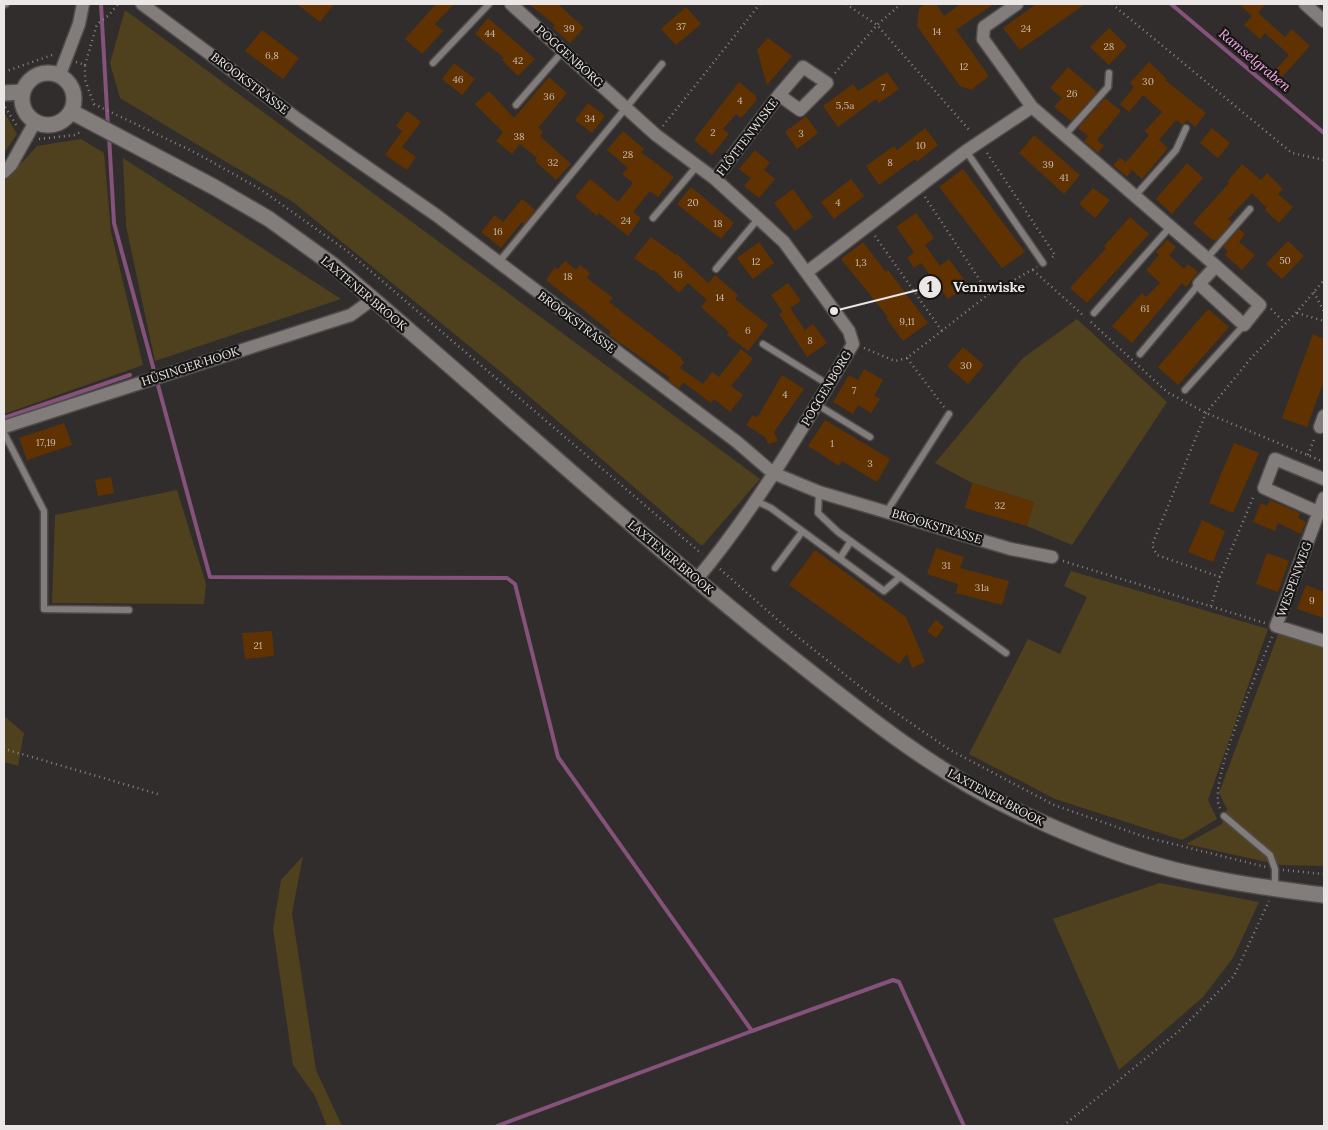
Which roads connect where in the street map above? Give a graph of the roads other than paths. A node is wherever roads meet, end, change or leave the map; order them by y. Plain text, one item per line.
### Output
1 (83, 4) edge
2 (142, 4) edge
3 (489, 4) edge
4 (512, 4) edge
5 (1017, 4) edge
6 (1305, 4) edge
7 (1324, 21) edge
8 (563, 51) junction
9 (433, 63) dead end
10 (662, 64) dead end
11 (1109, 73) dead end
12 (60, 74) junction
13 (22, 92) junction
14 (4, 93) edge
15 (778, 96) junction
16 (516, 105) dead end
17 (1032, 107) junction
18 (628, 109) junction
19 (72, 112) junction
20 (35, 122) junction
21 (1186, 128) dead end
22 (1064, 135) junction
23 (966, 152) junction
24 (697, 166) junction
25 (4, 172) edge
26 (714, 179) junction
27 (1134, 196) junction
28 (1250, 209) dead end
29 (653, 218) dead end
30 (758, 219) junction
31 (1170, 226) junction
32 (1211, 262) junction
33 (498, 263) junction
34 (1043, 263) road end
35 (716, 269) dead end
36 (807, 272) junction
37 (1199, 284) junction
38 (372, 299) junction
39 (1094, 312) dead end
40 (1244, 325) junction
41 (763, 344) dead end
42 (1140, 354) dead end
43 (829, 385) junction
44 (1185, 390) dead end
45 (816, 404) junction
46 (949, 414) road end
47 (4, 427) edge
48 (4, 433) edge
49 (870, 437) dead end
50 (773, 473) junction
51 (1324, 478) edge
52 (818, 492) junction
53 (1324, 498) edge
54 (756, 501) junction
55 (887, 510) junction
56 (1318, 512) junction
57 (802, 532) junction
58 (851, 541) junction
59 (1052, 557) road end
60 (840, 558) junction
61 (775, 568) dead end
62 (900, 577) junction
63 (697, 579) junction
64 (129, 610) dead end
65 (1324, 641) edge
66 (1006, 654) dead end
67 (1224, 816) road end
68 (1276, 889) junction
69 (1324, 895) edge

1 - 12 street
2 - 33 street, BROOKSTRASSE
3 - 9 lane
4 - 8 street, POGGENBORG
5 - 17 street
6 - 7 street
8 - 16 lane
8 - 18 street, POGGENBORG
10 - 18 lane
11 - 22 lane
12 - 13 street
12 - 19 street
13 - 14 street
13 - 20 street
15 - 15 street, FLÖTTENWISKE
15 - 26 street, FLÖTTENWISKE
17 - 22 street
17 - 23 street
18 - 24 street, POGGENBORG
18 - 33 lane
19 - 20 street
19 - 38 street, LAXTENER BROOK
20 - 25 street
21 - 27 lane
22 - 27 street
23 - 34 lane
23 - 36 street
24 - 26 street, POGGENBORG
24 - 29 lane
26 - 30 street, POGGENBORG
27 - 31 street
28 - 32 lane
30 - 35 lane
30 - 36 street, POGGENBORG
31 - 32 street
31 - 39 lane
32 - 37 street
32 - 40 street
33 - 50 street, BROOKSTRASSE
36 - 43 street, POGGENBORG
37 - 40 street
37 - 42 lane
38 - 47 street, HÜSINGER HOOK
38 - 63 street, LAXTENER BROOK
40 - 44 lane
41 - 43 lane
43 - 45 street, POGGENBORG
45 - 49 lane
45 - 50 street, POGGENBORG
46 - 55 lane
48 - 64 lane
50 - 52 street, BROOKSTRASSE
50 - 54 street, POGGENBORG
51 - 56 street
52 - 55 street, BROOKSTRASSE
52 - 58 lane
53 - 56 street, WESPENWEG
54 - 57 lane
54 - 63 street, POGGENBORG
55 - 59 street, BROOKSTRASSE
56 - 65 street, WESPENWEG
57 - 60 lane
57 - 61 lane
58 - 60 lane
58 - 62 lane
60 - 62 lane
62 - 66 lane
63 - 68 street, LAXTENER BROOK
67 - 68 lane
68 - 69 street, LAXTENER BROOK

